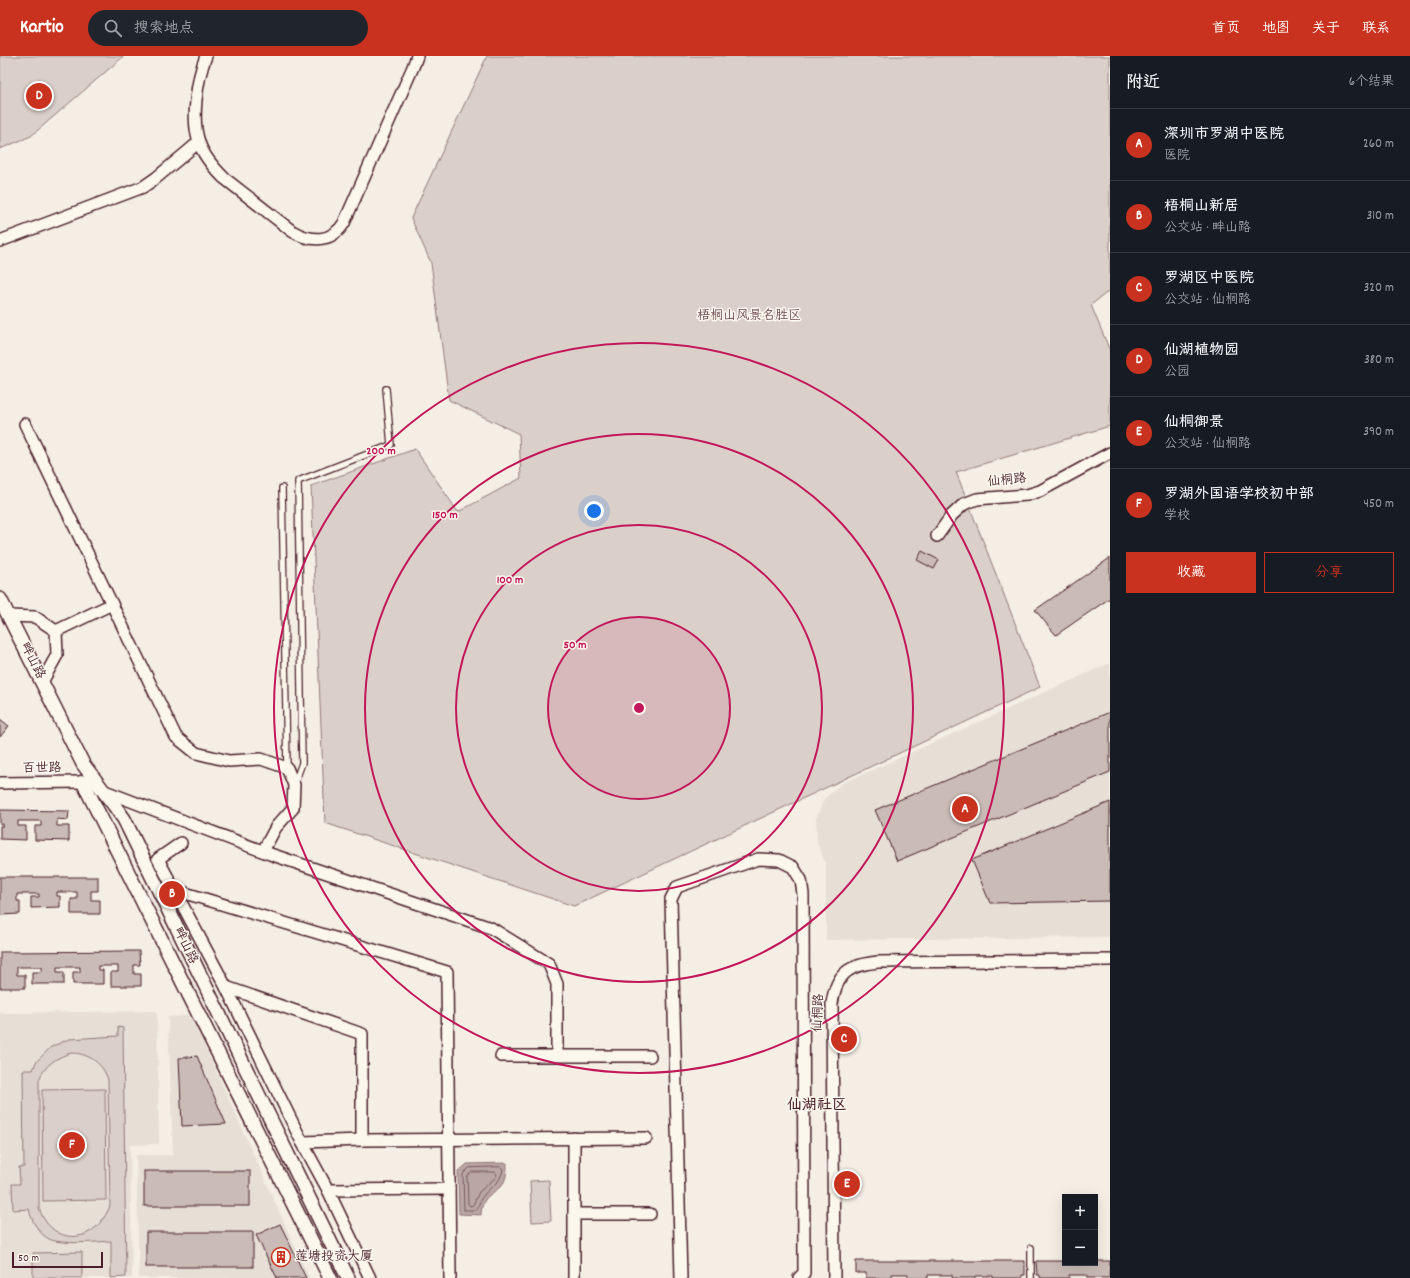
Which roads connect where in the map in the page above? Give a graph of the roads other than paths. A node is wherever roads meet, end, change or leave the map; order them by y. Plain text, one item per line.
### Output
1 (206, 56) edge
2 (417, 56) edge
3 (199, 142) junction
4 (0, 241) edge
5 (386, 389) dead end
6 (25, 424) dead end
7 (1110, 453) edge
8 (282, 488) dead end
9 (937, 536) dead end
10 (0, 599) edge
11 (112, 604) junction
12 (9, 616) junction
13 (56, 631) junction
14 (42, 682) junction
15 (287, 768) junction
16 (83, 782) joint
17 (0, 784) edge
18 (294, 785) junction
19 (102, 790) junction
20 (180, 843) dead end
21 (263, 851) junction
22 (175, 890) junction
23 (1110, 960) edge
24 (226, 987) junction
25 (557, 1055) junction
26 (501, 1056) dead end
27 (650, 1056) dead end
28 (574, 1138) junction
29 (646, 1138) dead end
30 (449, 1139) junction
31 (362, 1140) junction
32 (302, 1142) junction
33 (448, 1189) junction
34 (328, 1190) junction
35 (574, 1214) junction
36 (650, 1214) dead end
37 (1031, 1248) dead end
38 (330, 1278) edge
39 (348, 1278) edge
40 (370, 1278) edge
41 (450, 1278) edge
42 (574, 1278) edge
43 (681, 1278) edge
44 (799, 1278) edge
45 (834, 1278) edge
46 (1031, 1278) edge

1 - 3 street
2 - 3 street
3 - 4 street
5 - 18 lane
6 - 11 street
7 - 9 street, 仙桐路
8 - 15 lane
10 - 12 street, 畔山路
11 - 13 street
11 - 15 street
12 - 13 street
12 - 14 street, 畔山路
13 - 14 street
14 - 19 street, 畔山路
15 - 18 street
16 - 17 street, 百世路
16 - 38 street, 畔山路
18 - 21 street
19 - 21 street
19 - 39 street, 畔山路
20 - 22 street
21 - 25 street
22 - 24 street
22 - 30 street
23 - 45 street, 仙桐路
24 - 31 street
24 - 32 street
25 - 26 street
25 - 27 street
28 - 29 street
28 - 30 street
28 - 35 street
30 - 31 street
30 - 33 street
31 - 32 street
32 - 34 street
33 - 34 street
33 - 41 street
34 - 40 street
35 - 36 street
35 - 42 street
37 - 46 lane
43 - 44 street

